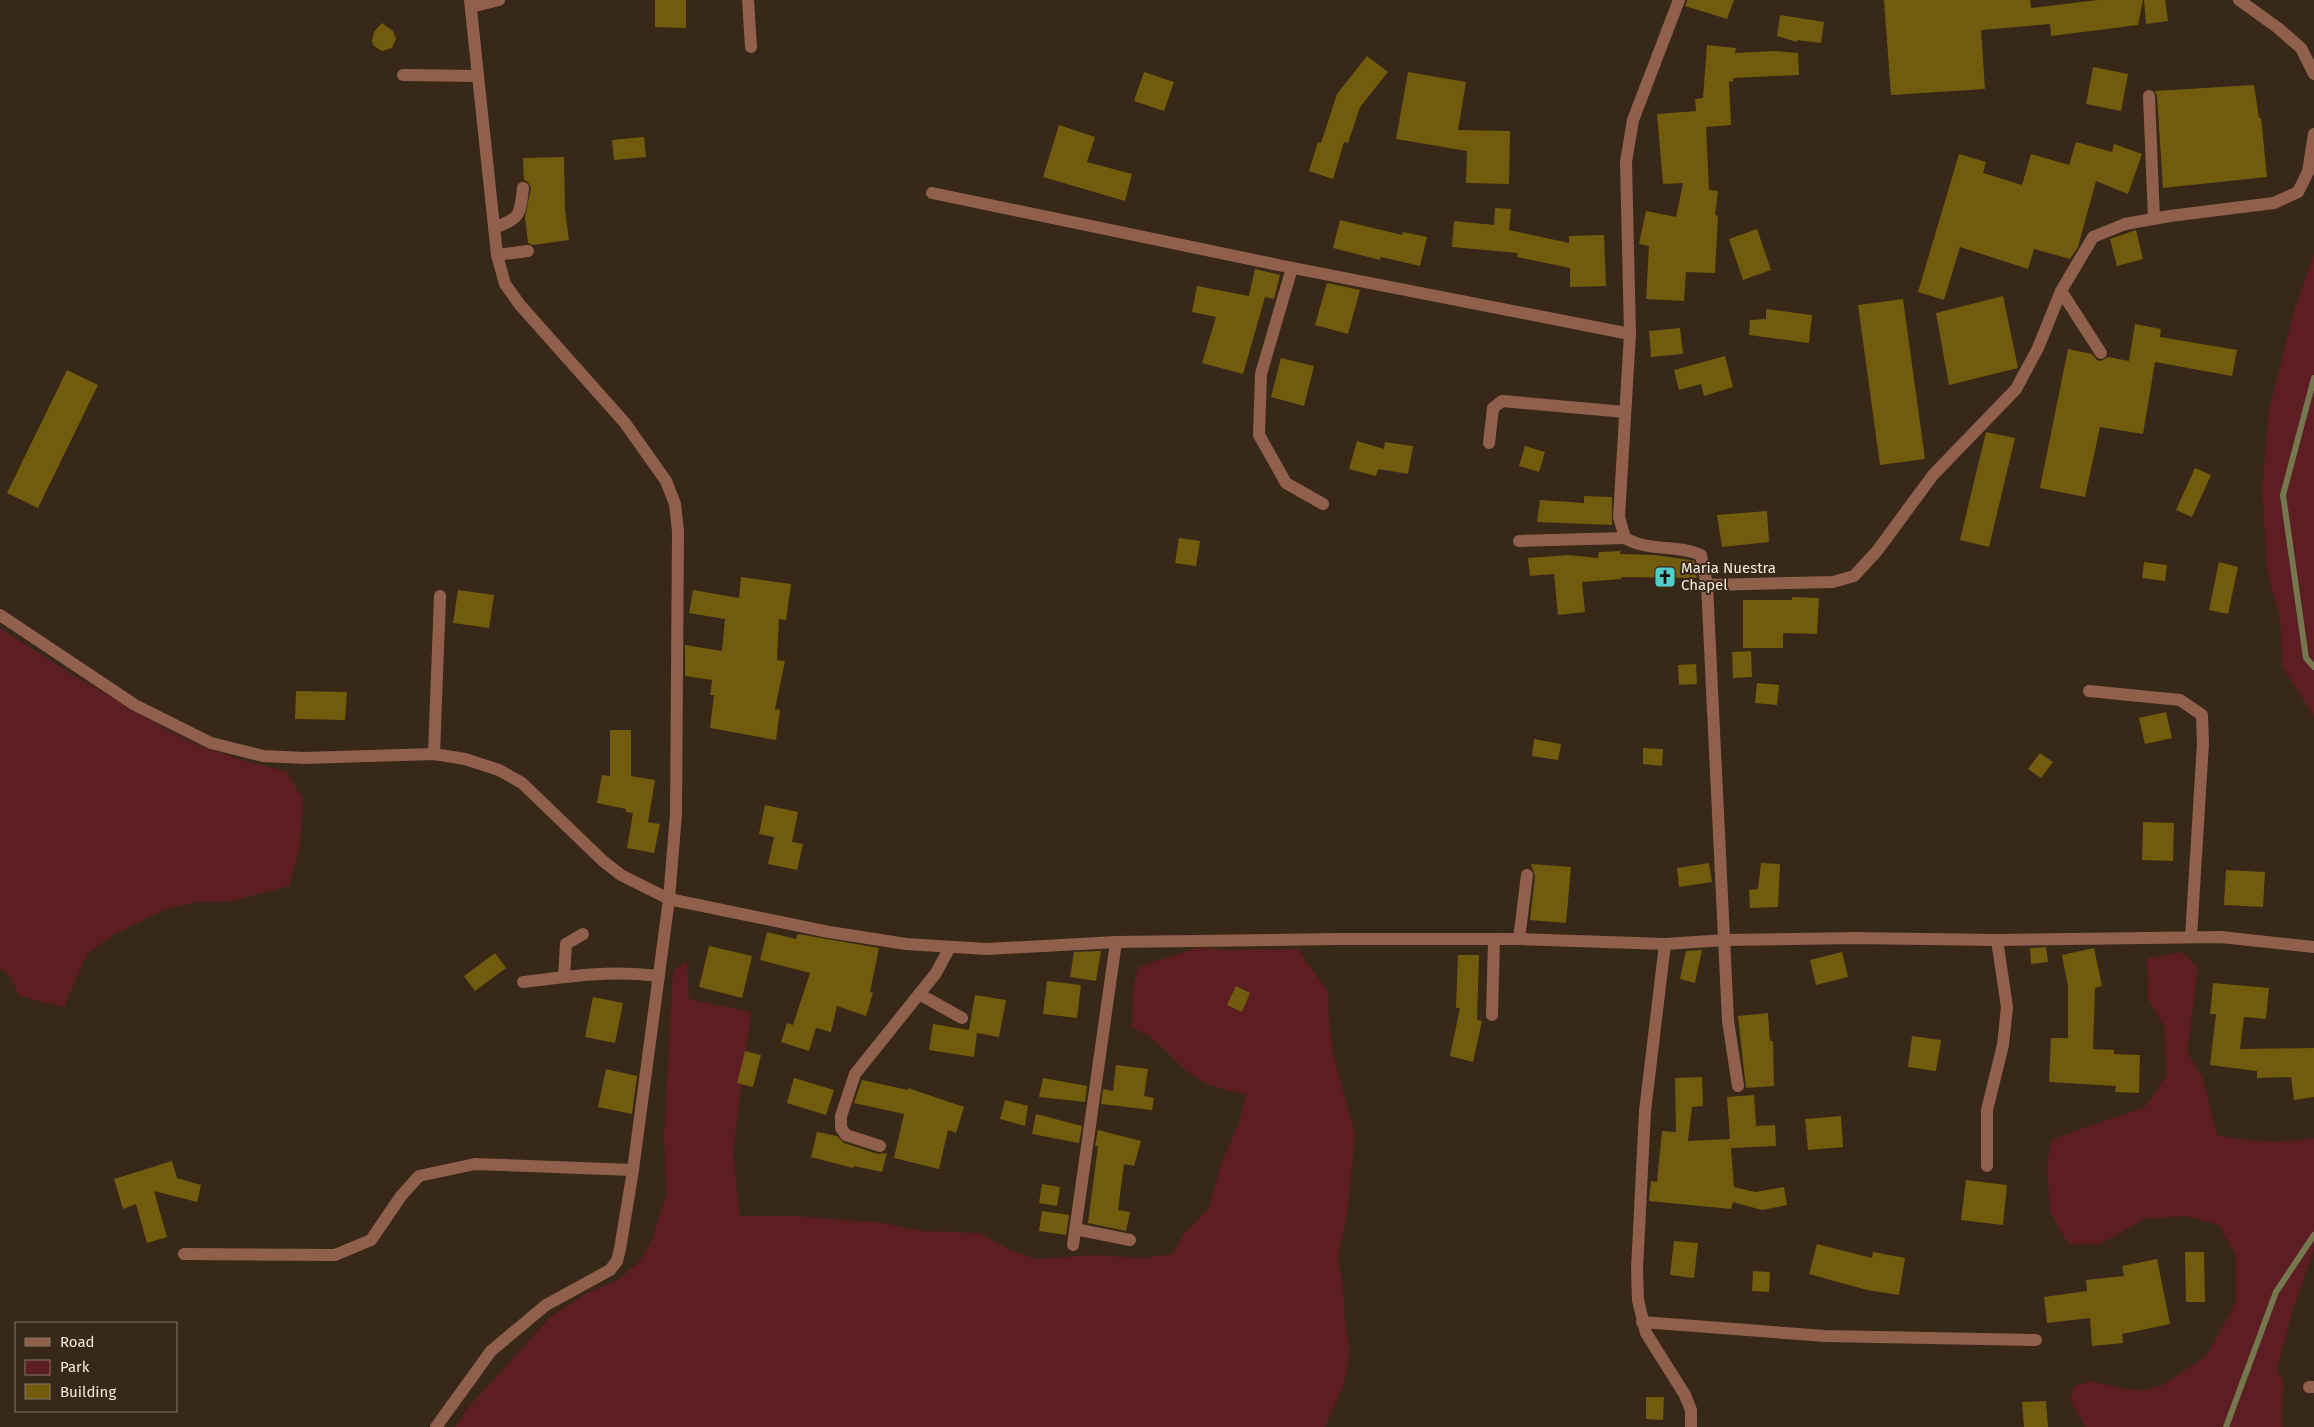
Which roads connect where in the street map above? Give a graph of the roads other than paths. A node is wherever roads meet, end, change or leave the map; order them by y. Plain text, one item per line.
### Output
1 (499, 0) edge
2 (748, 0) edge
3 (1679, 0) edge
4 (2239, 0) edge
5 (471, 3) edge
6 (751, 47) dead end
7 (2314, 74) edge
8 (403, 76) dead end
9 (478, 76) junction
10 (2149, 96) dead end
11 (2314, 134) edge
12 (523, 188) dead end
13 (932, 193) dead end
14 (2154, 219) junction
15 (494, 228) junction
16 (528, 250) dead end
17 (497, 255) junction
18 (1292, 268) junction
19 (2061, 291) junction
20 (1630, 334) junction
21 (2101, 353) dead end
22 (1625, 412) junction
23 (1489, 443) dead end
24 (1323, 504) dead end
25 (1625, 538) junction
26 (1519, 541) dead end
27 (1707, 585) junction
28 (440, 596) dead end
29 (0, 615) edge
30 (2089, 691) dead end
31 (434, 754) junction
32 (1528, 875) dead end
33 (669, 899) junction
34 (583, 934) dead end
35 (2191, 938) junction
36 (1494, 939) junction
37 (1519, 939) junction
38 (1725, 940) junction
39 (1997, 940) junction
40 (1116, 942) junction
41 (1665, 944) junction
42 (950, 947) junction
43 (2314, 947) edge
44 (659, 976) junction
45 (564, 977) junction
46 (523, 982) dead end
47 (919, 994) junction
48 (1492, 1015) dead end
49 (962, 1018) dead end
50 (1738, 1086) dead end
51 (880, 1146) dead end
52 (1987, 1166) dead end
53 (633, 1170) junction
54 (1075, 1229) junction
55 (1130, 1240) dead end
56 (1073, 1245) dead end
57 (184, 1254) dead end
58 (1642, 1322) junction
59 (2036, 1340) dead end
60 (436, 1427) edge
61 (1691, 1427) edge

1 - 5 street
2 - 6 street
3 - 20 street
4 - 7 street
5 - 9 street
8 - 9 street
9 - 15 street
10 - 14 street
11 - 14 street
12 - 15 street
13 - 18 street
14 - 19 street
15 - 17 street
16 - 17 street
17 - 33 street
18 - 20 street
18 - 24 street
19 - 21 street
19 - 27 street
20 - 22 street
22 - 23 street
22 - 25 street
25 - 26 street
25 - 27 street
27 - 38 street
28 - 31 street
29 - 31 street
30 - 35 street
31 - 33 street
32 - 37 street
33 - 42 street
33 - 44 street
34 - 45 street
35 - 39 street
35 - 43 street
36 - 37 street
36 - 40 street
36 - 48 street
37 - 41 street
38 - 39 street
38 - 41 street
38 - 50 street
39 - 52 street
40 - 42 street
40 - 54 street
41 - 58 street
42 - 47 street
44 - 45 street
44 - 53 street
45 - 46 street
47 - 49 street
47 - 51 street
53 - 57 street
53 - 60 street
54 - 55 street
54 - 56 street
58 - 59 street
58 - 61 street

